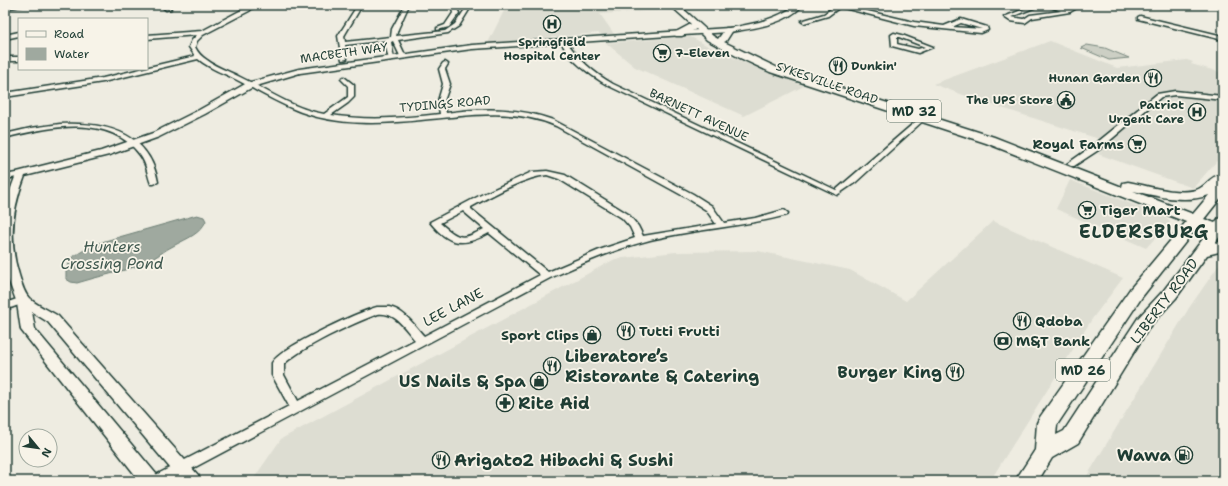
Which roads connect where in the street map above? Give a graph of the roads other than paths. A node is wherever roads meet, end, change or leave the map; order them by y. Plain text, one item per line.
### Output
1 (24, 5) edge
2 (162, 5) edge
3 (254, 5) edge
4 (407, 5) edge
5 (453, 5) edge
6 (470, 5) edge
7 (674, 5) edge
8 (800, 5) edge
9 (838, 5) edge
10 (1040, 5) edge
11 (1048, 5) edge
12 (1080, 5) edge
13 (359, 7) dead end
14 (5, 8) edge
15 (168, 9) dead end
16 (1068, 10) junction
17 (1140, 18) dead end
18 (804, 21) dead end
19 (905, 22) junction
20 (696, 25) junction
21 (944, 28) junction
22 (706, 32) junction
23 (202, 33) junction
24 (18, 34) edge
25 (679, 34) junction
26 (726, 34) junction
27 (894, 35) junction
28 (5, 37) edge
29 (148, 38) edge
30 (393, 38) junction
31 (1223, 38) edge
32 (564, 41) junction
33 (342, 44) junction
34 (200, 57) junction
35 (403, 57) junction
36 (5, 59) edge
37 (18, 59) edge
38 (344, 59) dead end
39 (391, 59) junction
40 (445, 64) dead end
41 (344, 79) dead end
42 (250, 85) junction
43 (5, 95) edge
44 (1223, 98) edge
45 (443, 115) junction
46 (326, 116) junction
47 (923, 118) junction
48 (5, 136) edge
49 (133, 144) junction
50 (1071, 164) junction
51 (21, 174) junction
52 (5, 177) edge
53 (1223, 178) edge
54 (154, 182) dead end
55 (1128, 186) junction
56 (1223, 186) edge
57 (467, 206) junction
58 (784, 213) dead end
59 (1198, 216) junction
60 (1221, 224) edge
61 (722, 226) junction
62 (490, 229) junction
63 (640, 239) junction
64 (1223, 246) edge
65 (1200, 252) junction
66 (547, 276) junction
67 (23, 300) junction
68 (5, 307) edge
69 (422, 341) junction
70 (296, 408) junction
71 (1045, 452) junction
72 (186, 475) edge
73 (150, 481) edge
74 (157, 481) edge
75 (1026, 481) edge

1 - 14 street
2 - 15 street
3 - 23 street
4 - 30 street
5 - 30 street
6 - 30 street
7 - 20 main road, SYKESVILLE ROAD / MD 32
8 - 26 street
9 - 18 street
9 - 19 street
10 - 16 street
11 - 16 street
12 - 16 street
13 - 33 street
17 - 31 street
19 - 21 street
19 - 27 street
20 - 22 main road, SYKESVILLE ROAD / MD 32
20 - 25 main road
21 - 21 street
22 - 25 street, MACBETH WAY
22 - 26 main road, SYKESVILLE ROAD / MD 32
22 - 47 main road, SYKESVILLE ROAD / MD 32
23 - 29 street
23 - 34 street
24 - 28 street
25 - 32 street, MACBETH WAY
26 - 50 main road, SYKESVILLE ROAD / MD 32
27 - 27 street
30 - 33 street
30 - 35 street
30 - 39 street
32 - 35 street, MACBETH WAY
32 - 47 street, BARNETT AVENUE
33 - 38 street
34 - 42 street, TYDINGS ROAD
34 - 43 street
35 - 39 street, MACBETH WAY
36 - 37 street
39 - 42 street, MACBETH WAY
40 - 45 street
41 - 46 street
42 - 46 street, TYDINGS ROAD
42 - 49 street, MACBETH WAY
44 - 50 street
45 - 46 street, TYDINGS ROAD
45 - 61 street, TYDINGS ROAD
47 - 59 main road, SYKESVILLE ROAD / MD 32
48 - 49 street
49 - 51 street, MACBETH WAY
49 - 54 street
50 - 55 main road, SYKESVILLE ROAD / MD 32
51 - 52 street, MACBETH WAY
51 - 67 street
53 - 55 main road
55 - 59 main road, SYKESVILLE ROAD / MD 32
56 - 59 main road, LIBERTY ROAD / MD 26
57 - 62 street
57 - 62 street
57 - 63 street
58 - 61 street, LEE LANE
59 - 60 main road, SYKESVILLE ROAD / MD 32
59 - 71 main road, LIBERTY ROAD / MD 26
60 - 65 main road, LIBERTY ROAD / MD 26
61 - 63 street, LEE LANE
62 - 66 street
63 - 66 street, LEE LANE
64 - 65 main road
65 - 71 main road, LIBERTY ROAD / MD 26
66 - 69 street, LEE LANE
67 - 68 street
67 - 72 street
67 - 73 street
69 - 70 street, LEE LANE
69 - 70 street
70 - 72 street, LEE LANE
71 - 75 main road, LIBERTY ROAD / MD 26
72 - 74 street, LEE LANE

